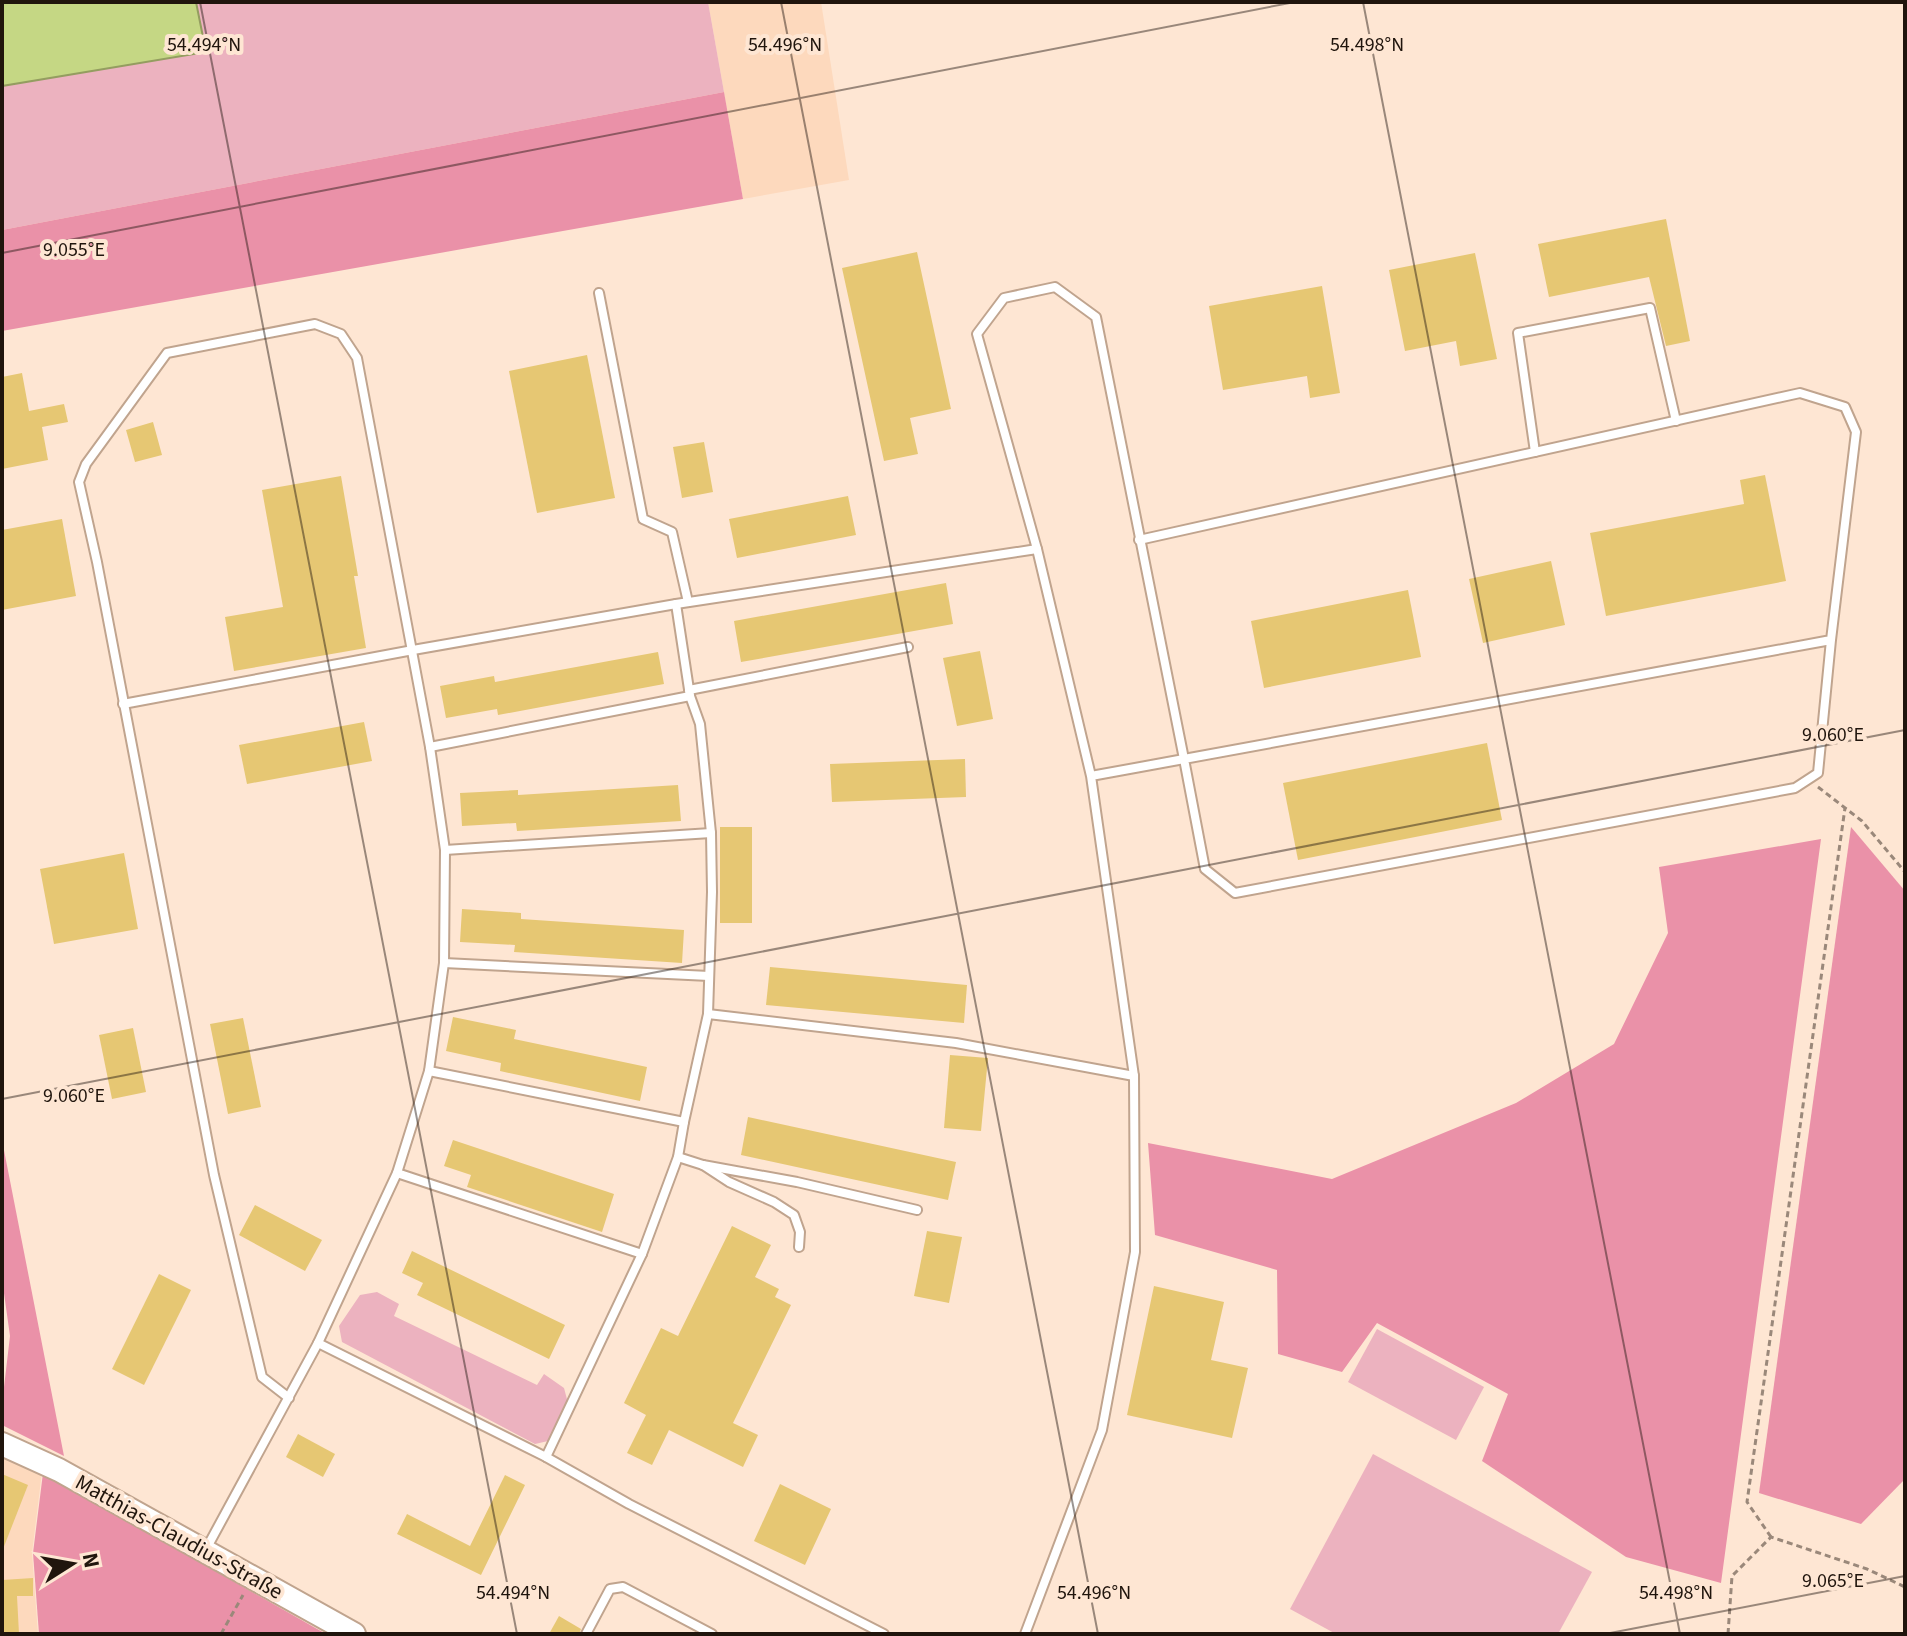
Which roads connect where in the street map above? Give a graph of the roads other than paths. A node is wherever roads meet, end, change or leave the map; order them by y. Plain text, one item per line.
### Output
1 (599, 293) dead end
2 (1676, 421) junction
3 (1535, 452) junction
4 (1139, 540) junction
5 (1037, 549) junction
6 (688, 602) junction
7 (676, 604) junction
8 (1831, 640) junction
9 (908, 647) dead end
10 (413, 650) junction
11 (690, 693) junction
12 (123, 704) junction
13 (430, 747) junction
14 (1184, 759) junction
15 (1091, 776) junction
16 (711, 833) junction
17 (445, 850) junction
18 (444, 963) junction
19 (709, 976) junction
20 (708, 1014) junction
21 (429, 1071) junction
22 (1134, 1076) junction
23 (684, 1122) junction
24 (678, 1157) junction
25 (703, 1165) junction
26 (397, 1173) junction
27 (917, 1210) dead end
28 (799, 1247) dead end
29 (642, 1254) junction
30 (318, 1343) junction
31 (289, 1398) junction
32 (2, 1444) edge
33 (546, 1457) junction
34 (204, 1552) junction
35 (354, 1634) edge
36 (586, 1634) edge
37 (712, 1634) edge
38 (884, 1634) edge
39 (1025, 1634) edge

1 - 6 lane
2 - 3 lane
2 - 3 lane
2 - 8 lane
3 - 4 lane
4 - 5 lane
4 - 14 lane
5 - 6 lane
5 - 15 lane
6 - 7 lane
7 - 10 lane
7 - 11 lane
8 - 14 lane
8 - 14 lane
9 - 11 lane
10 - 12 lane
10 - 12 lane
10 - 13 lane
11 - 13 lane
11 - 16 lane
12 - 31 lane
13 - 17 lane
14 - 15 lane
15 - 22 lane
16 - 17 lane
16 - 19 lane
17 - 18 lane
18 - 19 lane
18 - 21 lane
19 - 20 lane
20 - 22 lane
20 - 23 lane
21 - 23 lane
21 - 26 lane
22 - 39 lane
23 - 24 lane
24 - 25 lane
24 - 29 lane
25 - 27 lane
25 - 28 lane
26 - 29 lane
26 - 30 lane
29 - 33 lane
30 - 31 lane
30 - 33 lane
31 - 34 lane
32 - 34 street, Matthias-Claudius-Straße
33 - 38 lane
34 - 35 street, Matthias-Claudius-Straße
36 - 37 lane

